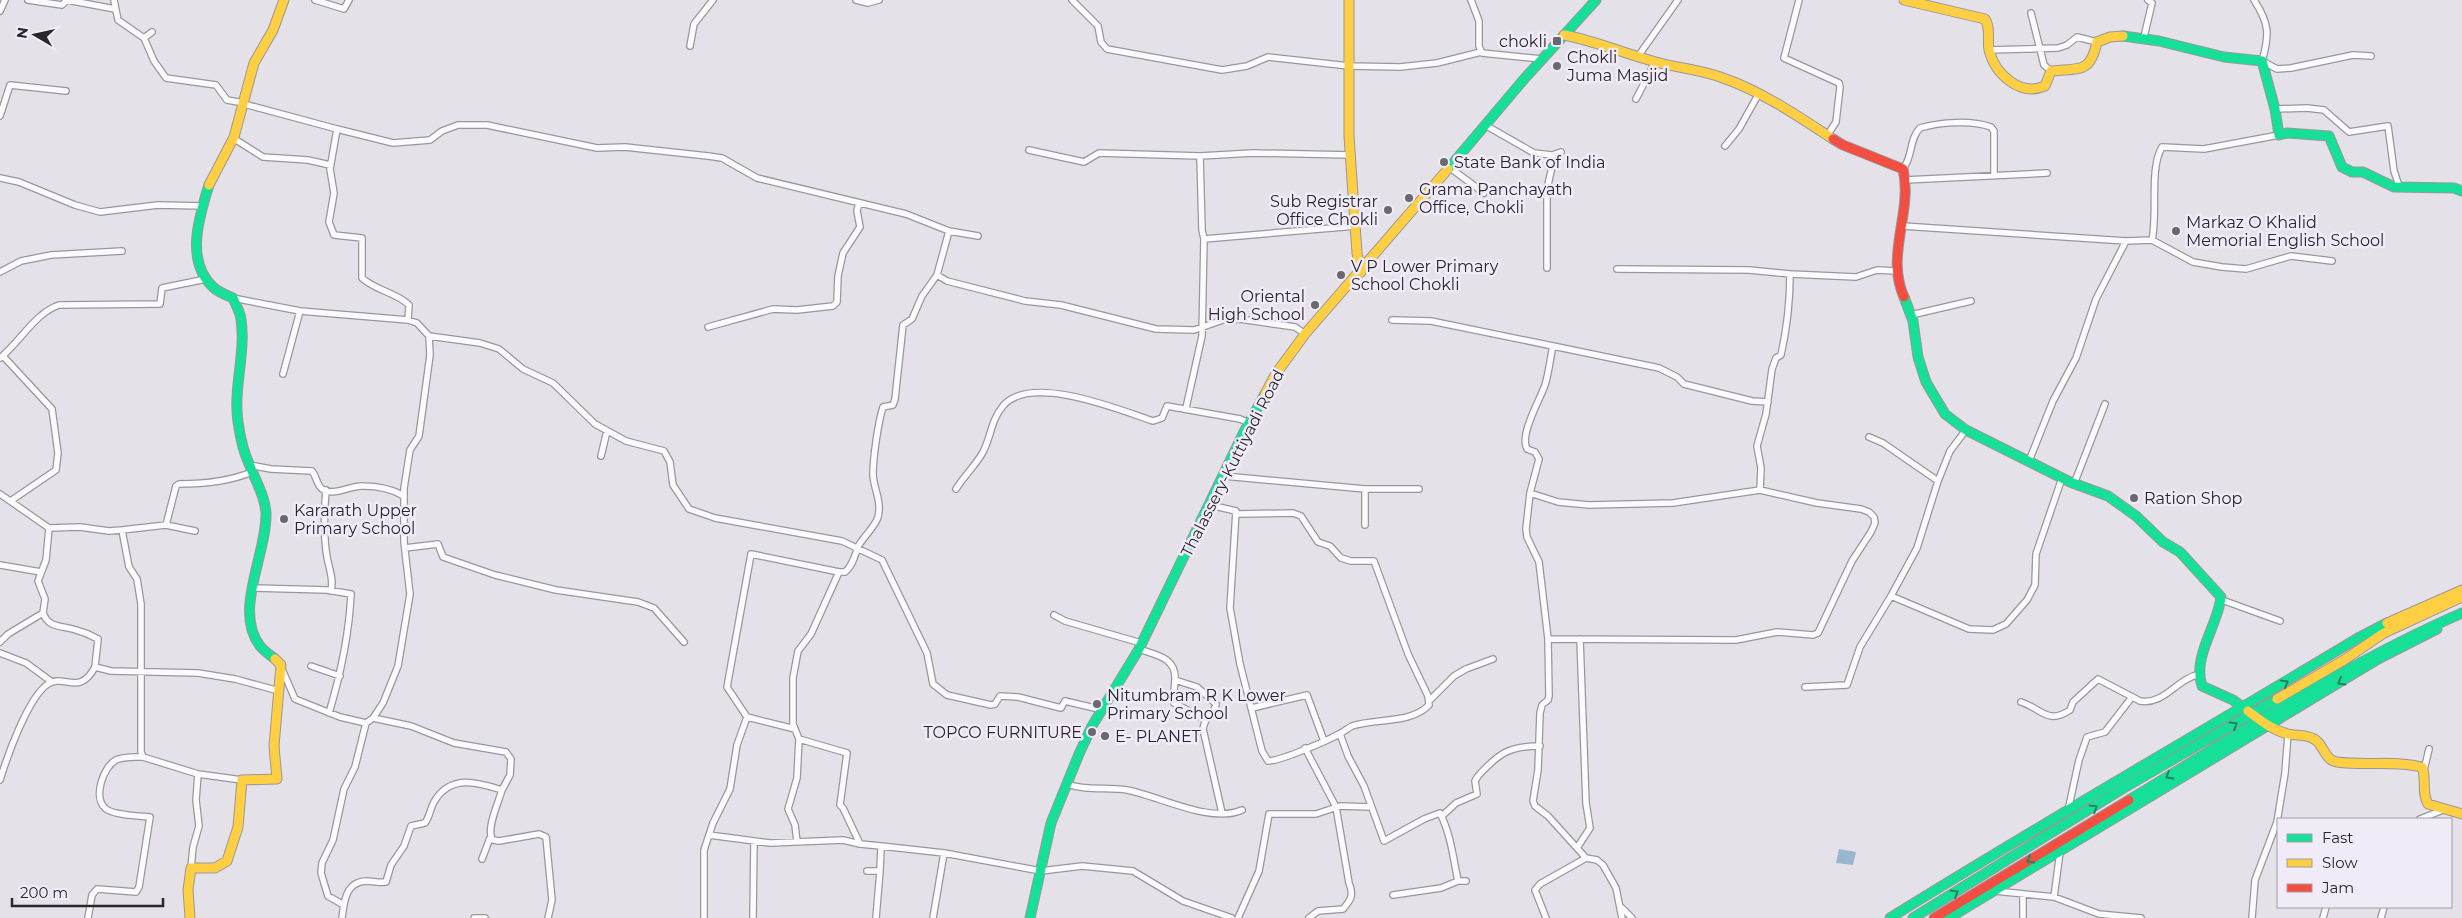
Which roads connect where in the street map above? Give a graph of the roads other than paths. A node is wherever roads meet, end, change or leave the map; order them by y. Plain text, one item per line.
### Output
1 (5, 0) edge
2 (28, 0) edge
3 (114, 0) edge
4 (284, 0) edge
5 (315, 0) edge
6 (349, 0) edge
7 (713, 0) edge
8 (856, 0) edge
9 (879, 0) edge
10 (1072, 0) edge
11 (1349, 0) edge
12 (1471, 0) edge
13 (1596, 0) edge
14 (1678, 0) edge
15 (1799, 0) edge
16 (1904, 0) edge
17 (2148, 0) edge
18 (2254, 0) edge
19 (115, 8) junction
20 (0, 11) edge
21 (2031, 13) dead end
22 (152, 32) dead end
23 (1564, 34) junction
24 (2144, 37) junction
25 (144, 38) junction
26 (2097, 42) junction
27 (690, 46) dead end
28 (2040, 48) junction
29 (1989, 50) junction
30 (1481, 52) junction
31 (1639, 55) junction
32 (2371, 56) dead end
33 (1542, 59) junction
34 (2262, 61) junction
35 (1655, 62) junction
36 (1349, 66) junction
37 (2052, 71) junction
38 (66, 91) dead end
39 (1758, 95) junction
40 (1636, 99) dead end
41 (244, 104) junction
42 (2275, 109) junction
43 (0, 116) edge
44 (1485, 125) junction
45 (1987, 125) junction
46 (337, 129) junction
47 (2000, 129) dead end
48 (2278, 135) junction
49 (1828, 136) junction
50 (233, 138) junction
51 (1724, 146) dead end
52 (1029, 150) dead end
53 (1561, 152) dead end
54 (1351, 155) junction
55 (1552, 155) junction
56 (1200, 156) junction
57 (330, 165) junction
58 (1449, 167) junction
59 (1903, 169) junction
60 (2048, 172) dead end
61 (1994, 175) junction
62 (0, 178) edge
63 (1905, 180) junction
64 (2399, 186) junction
65 (2462, 191) edge
66 (1484, 193) dead end
67 (859, 203) junction
68 (203, 206) junction
69 (1356, 226) junction
70 (1903, 226) junction
71 (949, 231) junction
72 (978, 236) dead end
73 (1204, 239) junction
74 (2152, 240) junction
75 (2126, 241) junction
76 (122, 251) dead end
77 (2332, 261) dead end
78 (1547, 268) dead end
79 (1617, 269) dead end
80 (1896, 271) junction
81 (0, 272) edge
82 (1361, 272) junction
83 (1790, 274) junction
84 (937, 275) junction
85 (206, 279) junction
86 (233, 298) junction
87 (1971, 301) dead end
88 (300, 311) junction
89 (1911, 315) junction
90 (408, 320) junction
91 (1392, 320) dead end
92 (1203, 325) junction
93 (708, 328) dead end
94 (1305, 334) junction
95 (430, 336) junction
96 (1553, 346) junction
97 (1, 357) edge
98 (283, 374) dead end
99 (1768, 402) junction
100 (2105, 404) dead end
101 (1186, 408) junction
102 (1249, 423) junction
103 (1966, 430) junction
104 (607, 431) junction
105 (1869, 437) dead end
106 (601, 456) dead end
107 (2029, 461) junction
108 (250, 469) junction
109 (1224, 476) junction
110 (2062, 478) junction
111 (1938, 481) junction
112 (2074, 484) junction
113 (956, 489) dead end
114 (1365, 489) junction
115 (1419, 489) dead end
116 (326, 490) junction
117 (1760, 490) junction
118 (0, 494) edge
119 (1530, 494) junction
120 (404, 496) junction
121 (12, 500) junction
122 (1210, 504) junction
123 (1237, 514) junction
124 (166, 525) junction
125 (1366, 525) dead end
126 (50, 528) junction
127 (122, 530) junction
128 (195, 530) dead end
129 (405, 548) junction
130 (858, 548) junction
131 (0, 565) edge
132 (41, 572) junction
133 (839, 572) junction
134 (252, 588) junction
135 (2462, 590) edge
136 (332, 591) junction
137 (1891, 596) junction
138 (2462, 597) edge
139 (2222, 600) junction
140 (43, 613) junction
141 (2462, 614) edge
142 (1054, 615) dead end
143 (2462, 619) edge
144 (2280, 621) dead end
145 (1580, 639) junction
146 (1548, 640) junction
147 (0, 642) edge
148 (684, 642) dead end
149 (1140, 646) junction
150 (0, 652) edge
151 (1493, 659) dead end
152 (281, 665) junction
153 (311, 666) dead end
154 (95, 667) junction
155 (141, 672) junction
156 (2200, 674) junction
157 (340, 676) junction
158 (1175, 680) junction
159 (52, 682) junction
160 (1805, 687) dead end
161 (279, 691) junction
162 (2132, 697) junction
163 (2021, 702) dead end
164 (1430, 705) junction
165 (1252, 708) junction
166 (2242, 708) junction
167 (1103, 710) junction
168 (329, 713) junction
169 (2251, 714) junction
170 (747, 717) junction
171 (373, 718) junction
172 (1204, 719) junction
173 (366, 723) junction
174 (2265, 724) junction
175 (795, 729) junction
176 (1340, 734) junction
177 (2288, 734) junction
178 (799, 739) junction
179 (1324, 741) junction
180 (1540, 746) junction
181 (1305, 748) junction
182 (2429, 749) dead end
183 (143, 757) junction
184 (2424, 770) junction
185 (198, 774) junction
186 (0, 780) edge
187 (242, 780) junction
188 (1066, 784) junction
189 (502, 790) junction
190 (2069, 806) dead end
191 (1336, 807) junction
192 (1371, 807) junction
193 (1242, 810) dead end
194 (2443, 810) junction
195 (1222, 814) junction
196 (2462, 814) edge
197 (1442, 816) junction
198 (150, 817) junction
199 (158, 817) dead end
200 (2278, 818) edge
201 (2423, 818) edge
202 (2277, 822) edge
203 (709, 835) junction
204 (490, 838) junction
205 (754, 841) junction
206 (797, 842) junction
207 (860, 844) junction
208 (881, 846) junction
209 (1577, 848) junction
210 (2060, 852) junction
211 (944, 853) junction
212 (1586, 858) junction
213 (482, 859) dead end
214 (190, 868) junction
215 (867, 871) dead end
216 (880, 871) junction
217 (1041, 871) junction
218 (1458, 881) junction
219 (1466, 881) dead end
220 (1993, 891) junction
221 (1393, 895) dead end
222 (2023, 895) junction
223 (2054, 897) junction
224 (342, 904) junction
225 (1622, 908) junction
226 (88, 918) edge
227 (190, 918) edge
228 (342, 918) edge
229 (474, 918) edge
230 (484, 918) edge
231 (548, 918) edge
232 (704, 918) edge
233 (753, 918) edge
234 (876, 918) edge
235 (933, 918) edge
236 (1030, 918) edge
237 (1232, 918) edge
238 (1238, 918) edge
239 (1310, 918) edge
240 (1546, 918) edge
241 (1622, 918) edge
242 (1632, 918) edge
243 (1890, 918) edge
244 (1914, 918) edge
245 (1934, 918) edge
246 (1949, 918) edge
247 (2022, 918) edge
248 (2141, 918) edge
249 (2252, 918) edge

1 - 20 street
2 - 19 street
3 - 19 street
4 - 41 main road
5 - 6 street
7 - 27 street
8 - 9 street
10 - 36 street
11 - 36 main road
12 - 30 street
13 - 23 main road, Thalassery-Kuttiyadi Road
14 - 31 street
15 - 49 street
16 - 29 main road
17 - 24 street
18 - 34 street
19 - 25 street
21 - 28 street
22 - 25 street
23 - 31 main road
23 - 33 main road, Thalassery-Kuttiyadi Road
24 - 26 main road
24 - 34 main road
25 - 41 street
26 - 28 street
26 - 37 main road
28 - 29 street
28 - 37 street
29 - 37 main road
30 - 33 street
30 - 36 street
31 - 35 main road
32 - 34 street
33 - 44 main road, Thalassery-Kuttiyadi Road
34 - 42 main road
35 - 39 main road
35 - 40 street
36 - 54 main road
38 - 43 street
39 - 49 main road
39 - 51 street
41 - 46 street
41 - 50 main road
42 - 48 main road
42 - 64 street
44 - 55 street
44 - 58 main road, Thalassery-Kuttiyadi Road
45 - 47 street
45 - 59 street
45 - 61 street
46 - 57 street
46 - 67 street
48 - 64 main road
48 - 74 street
49 - 59 main road
50 - 57 street
50 - 68 main road
52 - 56 street
53 - 55 street
54 - 56 street
54 - 69 main road
55 - 78 street
56 - 73 street
57 - 90 street
58 - 66 street
58 - 82 main road, Thalassery-Kuttiyadi Road
59 - 63 main road
60 - 61 street
61 - 63 street
62 - 68 street
63 - 70 main road
64 - 65 main road
67 - 71 street
67 - 93 street
68 - 85 main road
69 - 73 street
69 - 82 main road
70 - 75 street
70 - 80 main road
71 - 72 street
71 - 84 street
73 - 92 street
74 - 75 street
74 - 77 street
75 - 107 street
76 - 81 street
79 - 83 street
80 - 83 street
80 - 89 main road
82 - 94 main road, Thalassery-Kuttiyadi Road
83 - 99 street
84 - 92 street
84 - 130 street
85 - 86 main road
85 - 97 street
86 - 88 street
86 - 108 main road
87 - 89 street
88 - 90 street
88 - 98 street
89 - 103 main road
90 - 95 street
91 - 96 street
92 - 94 street
92 - 101 street
94 - 102 main road, Thalassery-Kuttiyadi Road
95 - 104 street
95 - 120 street
96 - 99 street
96 - 119 street
97 - 121 street
99 - 117 street
100 - 112 street
101 - 102 street
101 - 113 street
102 - 109 main road, Thalassery-Kuttiyadi Road
103 - 107 main road
103 - 111 street
104 - 106 street
104 - 130 street
105 - 111 street
107 - 110 main road
108 - 116 street
108 - 124 street
108 - 134 main road
109 - 114 street
109 - 122 main road, Thalassery-Kuttiyadi Road
110 - 112 main road
110 - 137 street
111 - 137 street
112 - 139 main road
114 - 115 street
114 - 125 street
116 - 120 street
116 - 136 street
117 - 119 street
117 - 145 street
118 - 121 street
119 - 146 street
120 - 129 street
121 - 126 street
122 - 123 street
122 - 149 main road, Thalassery-Kuttiyadi Road
123 - 164 street
123 - 165 street
124 - 127 street
124 - 128 street
126 - 127 street
126 - 132 street
127 - 155 street
129 - 148 street
129 - 171 street
130 - 133 street
130 - 167 street
131 - 132 street
132 - 140 street
133 - 170 street
133 - 175 street
134 - 136 street
134 - 152 main road
166 -> 135 main road
136 - 157 street
137 - 160 street
138 - 169 main road
139 - 144 street
139 - 156 main road
140 - 147 street
140 - 154 street
141 - 174 main road
142 - 149 street
143 -> 174 main road
145 - 146 street
145 - 209 street
146 - 180 street
149 - 158 street
149 - 167 main road, Thalassery-Kuttiyadi Road
150 - 159 street
151 - 164 street
152 - 161 main road
152 - 168 street
153 - 157 street
154 - 155 street
154 - 159 street
155 - 161 street
155 - 183 street
156 - 162 street
156 - 166 main road
157 - 168 street
158 - 172 street
158 - 172 street
159 - 186 street
161 - 187 main road
162 - 163 street
162 - 190 street
164 - 176 street
165 - 179 street
165 - 181 street
166 - 169 main road
166 - 243 main road
167 - 188 main road, Thalassery-Kuttiyadi Road
168 - 173 street
169 - 174 main road
244 -> 169 main road
170 - 175 street
170 - 203 street
171 - 173 street
171 - 189 street
172 - 195 street
173 - 224 street
174 - 177 main road
174 - 210 main road
174 -> 245 main road
175 - 178 street
176 - 179 street
176 - 192 street
177 - 184 main road
177 - 200 street
178 - 206 street
178 - 207 street
179 - 181 street
180 - 197 street
180 - 209 street
181 - 191 street
182 - 184 street
183 - 185 street
183 - 198 street
184 - 194 main road
185 - 187 street
185 - 214 street
187 - 214 main road
188 - 195 street
188 - 217 main road, Thalassery-Kuttiyadi Road
189 - 204 street
189 - 224 street
191 - 192 street
191 - 238 street
191 - 239 street
192 - 197 street
193 - 195 street
194 - 196 main road
194 - 201 street
197 - 218 street
198 - 199 street
198 - 226 street
202 - 249 street
203 - 205 street
203 - 232 street
204 - 213 street
204 - 231 street
205 - 206 street
205 - 233 street
206 - 207 street
207 - 208 street
208 - 211 street
208 - 216 street
209 - 212 street
210 - 220 main road
210 - 223 street
211 - 217 street
211 - 235 street
212 - 225 street
212 - 240 street
214 - 227 main road
215 - 216 street
216 - 234 street
217 - 236 main road, Thalassery-Kuttiyadi Road
217 - 237 street
218 - 219 street
218 - 221 street
220 - 222 street
220 - 246 main road
222 - 223 street
222 - 247 street
223 - 248 street
224 - 228 street
225 - 241 street
225 - 242 street
229 - 230 street

